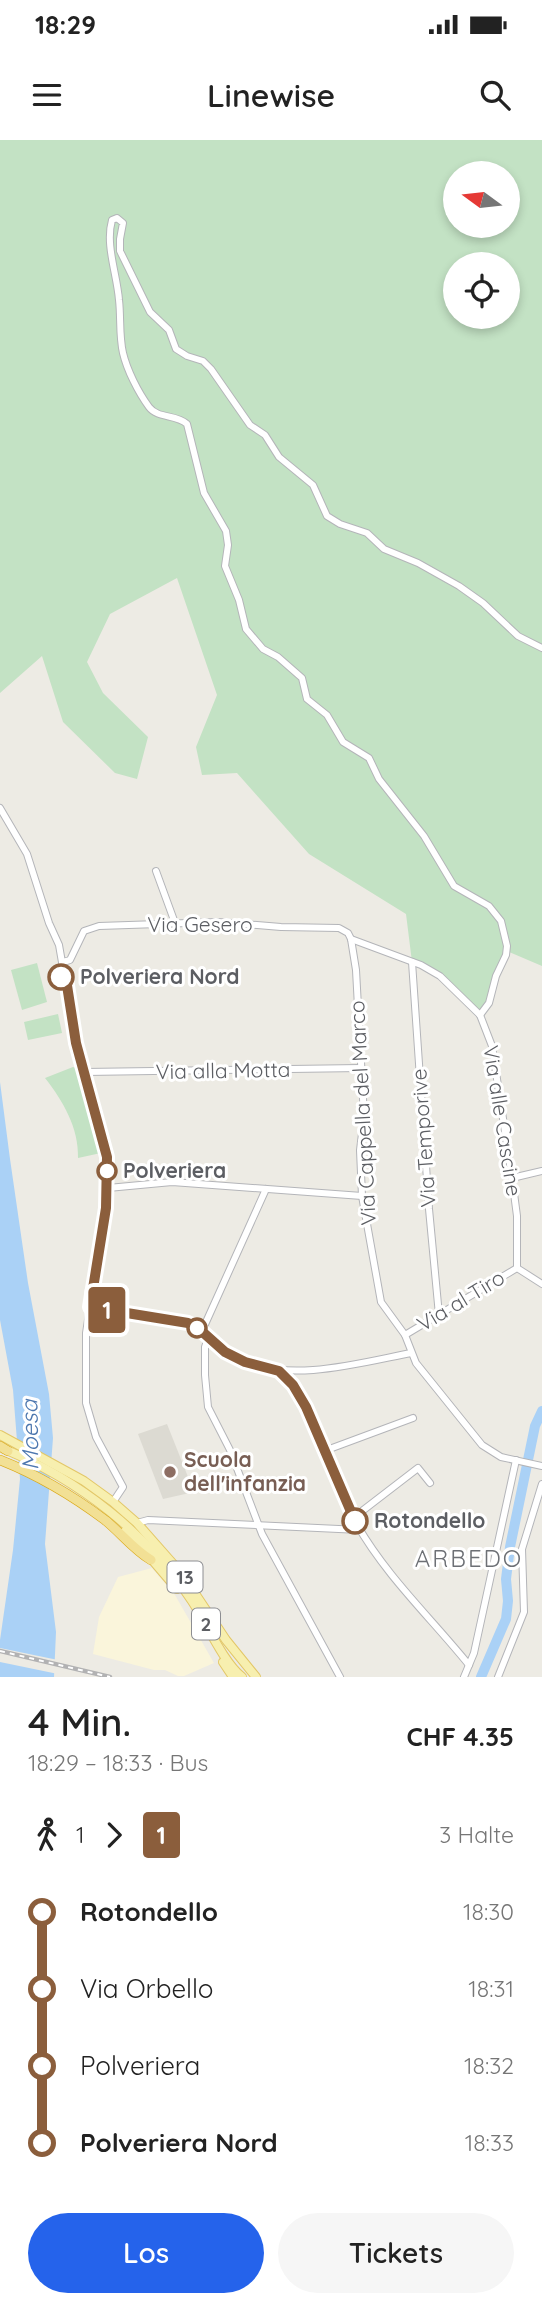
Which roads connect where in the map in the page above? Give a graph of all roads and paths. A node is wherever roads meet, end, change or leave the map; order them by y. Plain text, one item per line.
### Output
1 (542, 648) edge
2 (0, 808) edge
3 (156, 871) dead end
4 (174, 923) junction
5 (351, 939) junction
6 (63, 962) junction
7 (412, 962) junction
8 (480, 1014) junction
9 (361, 1068) junction
10 (85, 1072) junction
11 (542, 1171) edge
12 (512, 1178) junction
13 (108, 1188) junction
14 (266, 1189) junction
15 (362, 1196) junction
16 (517, 1268) junction
17 (542, 1284) edge
18 (90, 1307) junction
19 (439, 1315) junction
20 (202, 1331) junction
21 (405, 1335) junction
22 (208, 1338) junction
23 (412, 1357) junction
24 (279, 1371) junction
25 (413, 1418) dead end
26 (0, 1435) edge
27 (3, 1450) edge
28 (324, 1451) junction
29 (518, 1461) junction
30 (539, 1465) edge
31 (430, 1483) dead end
32 (542, 1484) edge
33 (82, 1498) junction
34 (113, 1502) junction
35 (353, 1518) junction
36 (136, 1523) junction
37 (261, 1526) junction
38 (360, 1530) junction
39 (151, 1560) joint
40 (244, 1662) junction
41 (469, 1665) junction
42 (233, 1677) edge
43 (244, 1677) edge
44 (257, 1677) edge
45 (340, 1677) edge
46 (464, 1677) edge
47 (498, 1677) edge

1 - 8 street
2 - 6 street
3 - 4 street
4 - 5 street, Via Gesero
4 - 6 street, Via Gesero
5 - 7 street, Via alle Cascine
5 - 9 street, Via Cappella del Marco
6 - 10 street
7 - 8 street, Via alle Cascine
7 - 19 street, Via Temporive
8 - 12 street, Via alle Cascine
9 - 10 street, Via alla Motta
9 - 15 street, Via Cappella del Marco
10 - 13 street
11 - 12 street
12 - 16 street, Via alle Cascine
13 - 14 street
13 - 18 street
14 - 15 street
14 - 20 street
15 - 21 street, Via Cappella del Marco
16 - 17 street
16 - 19 street, Via al Tiro
18 - 20 street
18 - 34 street
19 - 21 street, Via al Tiro
20 - 22 street
21 - 23 street, Via Cappella del Marco
22 - 24 street
22 - 37 street
23 - 24 street
23 - 29 street
24 - 28 street
25 - 28 street
26 - 27 main road, 13
27 - 33 highway
27 - 34 main road, 13
28 - 35 street
29 - 30 street
29 - 41 street
31 - 35 street
32 - 47 street
33 - 39 highway
33 - 43 main road, 2
34 - 36 main road, 13
35 - 38 street
36 - 37 street
36 - 40 main road, 13
37 - 38 street
37 - 45 street
38 - 41 street
39 - 42 main road, 2
40 - 43 main road
40 - 44 main road, 13
41 - 46 street

